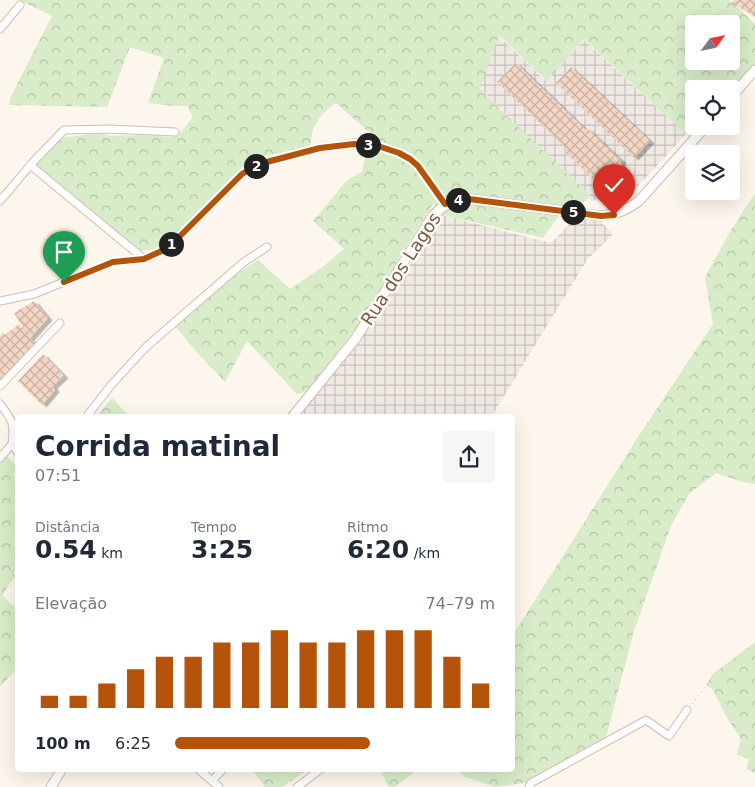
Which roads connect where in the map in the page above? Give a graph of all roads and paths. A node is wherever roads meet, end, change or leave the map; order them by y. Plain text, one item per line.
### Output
1 (20, 5) dead end
2 (0, 29) edge
3 (755, 70) edge
4 (740, 87) edge
5 (175, 132) dead end
6 (698, 135) edge
7 (30, 165) junction
8 (0, 201) edge
9 (445, 204) junction
10 (267, 246) dead end
11 (144, 259) junction
12 (34, 294) junction
13 (0, 301) edge
14 (60, 323) joint
15 (0, 386) edge
16 (0, 404) edge
17 (89, 414) edge
18 (295, 414) edge
19 (12, 444) junction
20 (15, 448) edge
21 (0, 458) edge
22 (755, 646) edge
23 (687, 710) joint
24 (60, 772) edge
25 (201, 772) edge
26 (220, 772) edge
27 (317, 772) edge
28 (212, 782) junction
29 (51, 787) edge
30 (219, 787) edge
31 (297, 787) edge
32 (529, 787) edge

1 - 2 street
3 - 4 street
5 - 7 street
6 - 9 street
7 - 8 street
7 - 11 street
9 - 11 street, Rua dos Lagos
9 - 18 street, Rua dos Lagos
10 - 17 street
11 - 12 street, Rua dos Lagos
12 - 13 street, Rua dos Lagos
12 - 14 path
14 - 15 street
16 - 19 street
19 - 20 street
19 - 21 street
22 - 23 path
23 - 32 street
24 - 29 street
25 - 28 street
26 - 28 street
27 - 31 street
28 - 30 street

